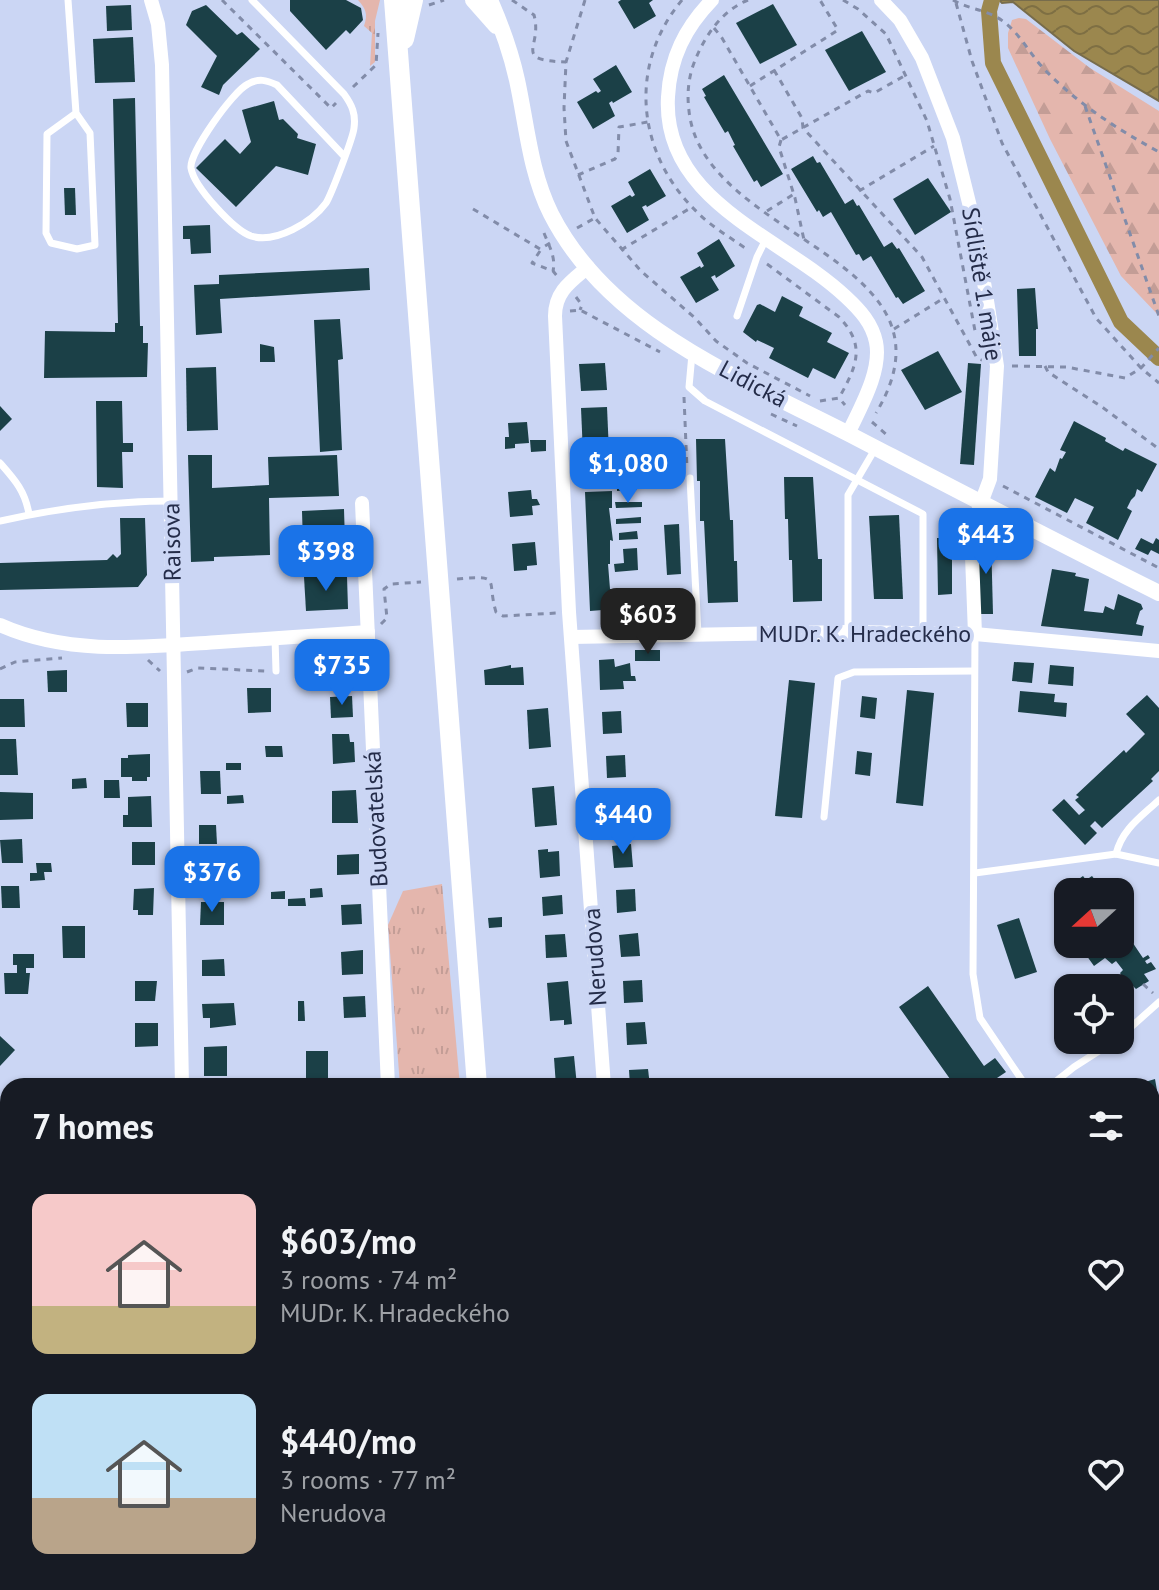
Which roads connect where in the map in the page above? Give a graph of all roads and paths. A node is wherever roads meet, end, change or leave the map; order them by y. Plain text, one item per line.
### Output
1 (68, 0) edge
2 (151, 0) edge
3 (222, 0) edge
4 (252, 0) edge
5 (394, 0) edge
6 (413, 0) edge
7 (473, 0) edge
8 (490, 0) edge
9 (512, 0) edge
10 (585, 0) edge
11 (712, 0) edge
12 (748, 0) edge
13 (820, 0) edge
14 (843, 0) edge
15 (881, 0) edge
16 (955, 1) edge
17 (700, 13) junction
18 (713, 28) junction
19 (378, 32) dead end
20 (502, 33) junction
21 (566, 62) junction
22 (398, 70) junction
23 (774, 70) junction
24 (906, 75) junction
25 (750, 86) junction
26 (344, 94) junction
27 (1085, 106) junction
28 (76, 113) junction
29 (648, 122) dead end
30 (803, 128) junction
31 (781, 140) junction
32 (934, 146) junction
33 (1159, 152) edge
34 (344, 156) junction
35 (578, 175) junction
36 (859, 191) junction
37 (794, 194) junction
38 (692, 207) dead end
39 (473, 209) dead end
40 (765, 212) junction
41 (595, 218) junction
42 (564, 235) junction
43 (767, 237) junction
44 (804, 240) junction
45 (548, 244) junction
46 (543, 248) junction
47 (621, 250) junction
48 (588, 267) junction
49 (944, 298) junction
50 (565, 316) dead end
51 (737, 316) dead end
52 (1159, 316) edge
53 (894, 329) junction
54 (976, 335) dead end
55 (1159, 348) edge
56 (979, 349) dead end
57 (691, 360) junction
58 (981, 360) junction
59 (997, 366) junction
60 (1045, 366) junction
61 (1141, 368) junction
62 (1159, 383) edge
63 (689, 387) junction
64 (763, 410) dead end
65 (865, 417) junction
66 (800, 427) dead end
67 (848, 434) junction
68 (887, 435) dead end
69 (875, 449) junction
70 (1159, 449) edge
71 (0, 463) edge
72 (690, 478) joint
73 (990, 479) junction
74 (858, 481) junction
75 (171, 501) junction
76 (362, 503) dead end
77 (29, 514) junction
78 (0, 521) edge
79 (1159, 568) edge
80 (480, 577) dead end
81 (391, 584) dead end
82 (1159, 593) edge
83 (569, 612) junction
84 (0, 625) edge
85 (368, 632) junction
86 (848, 632) junction
87 (923, 633) junction
88 (698, 634) junction
89 (975, 634) junction
90 (571, 637) junction
91 (275, 638) junction
92 (172, 646) junction
93 (1159, 651) edge
94 (56, 654) dead end
95 (145, 658) dead end
96 (0, 669) edge
97 (276, 671) joint
98 (974, 671) junction
99 (183, 677) dead end
100 (163, 682) dead end
101 (1159, 800) edge
102 (824, 817) dead end
103 (1116, 854) junction
104 (1159, 863) edge
105 (975, 873) junction
106 (1143, 984) dead end
107 (1159, 1000) edge
108 (1134, 1024) edge
109 (1094, 1054) edge
110 (182, 1078) edge
111 (388, 1078) edge
112 (476, 1078) edge
113 (603, 1078) edge
114 (1021, 1078) edge
115 (1060, 1078) edge

1 - 28 lane
2 - 75 street, Raisova
3 - 26 path
4 - 26 lane
5 - 22 main road
6 - 22 main road
7 - 20 street, Lidická
8 - 20 street, Lidická
9 - 21 path
10 - 21 path
11 - 17 street
12 - 18 path
13 - 23 path
14 - 24 path
15 - 59 street, Sídliště 1. máje
16 - 27 path
16 - 61 path
17 - 18 path
17 - 43 street
18 - 25 path
18 - 40 path
19 - 26 path
20 - 42 street, Lidická
21 - 35 path
22 - 112 main road
23 - 25 path
23 - 30 path
24 - 30 path
24 - 32 path
25 - 31 path
26 - 34 lane
27 - 33 path
27 - 52 path
28 - 28 lane
29 - 35 path
30 - 31 path
30 - 36 path
31 - 37 path
32 - 36 path
32 - 54 path
34 - 34 lane
35 - 41 path
36 - 49 path
37 - 40 path
37 - 44 path
38 - 47 path
39 - 46 path
40 - 44 path
41 - 42 path
41 - 47 path
42 - 45 path
42 - 48 street, Lidická
43 - 51 lane
43 - 65 street
44 - 53 path
45 - 46 path
45 - 46 path
47 - 65 path
48 - 57 street, Lidická
48 - 83 street, Nerudova
49 - 53 path
49 - 58 path
50 - 57 path
53 - 65 path
55 - 61 path
56 - 58 path
57 - 63 lane
57 - 67 street, Lidická
58 - 59 path
59 - 60 path
59 - 73 street, Sídliště 1. máje
60 - 61 path
60 - 70 path
61 - 62 path
63 - 72 path
63 - 74 lane
64 - 66 path
65 - 67 street
65 - 68 path
67 - 69 street, Lidická
69 - 74 lane
69 - 82 street, Lidická
71 - 77 lane
72 - 88 lane
73 - 79 path
73 - 89 street, Sídliště 1. máje
74 - 86 lane
74 - 87 lane
75 - 77 lane
75 - 92 street, Raisova
76 - 85 street, Budovatelská
77 - 78 lane
80 - 83 path
81 - 85 path
83 - 90 street, Nerudova
84 - 92 street
85 - 91 street
85 - 111 street, Budovatelská
86 - 87 street, MUDr. K. Hradeckého
86 - 88 street, MUDr. K. Hradeckého
87 - 89 street, MUDr. K. Hradeckého
88 - 90 street, MUDr. K. Hradeckého
89 - 93 street, MUDr. K. Hradeckého
89 - 98 lane
90 - 113 street, Nerudova
91 - 92 street
91 - 97 lane
92 - 110 street, Raisova
94 - 96 path
95 - 100 path
97 - 99 path
98 - 102 lane
98 - 105 lane
101 - 103 lane
103 - 104 lane
103 - 105 lane
105 - 114 lane
106 - 107 path
107 - 108 lane
109 - 115 lane

